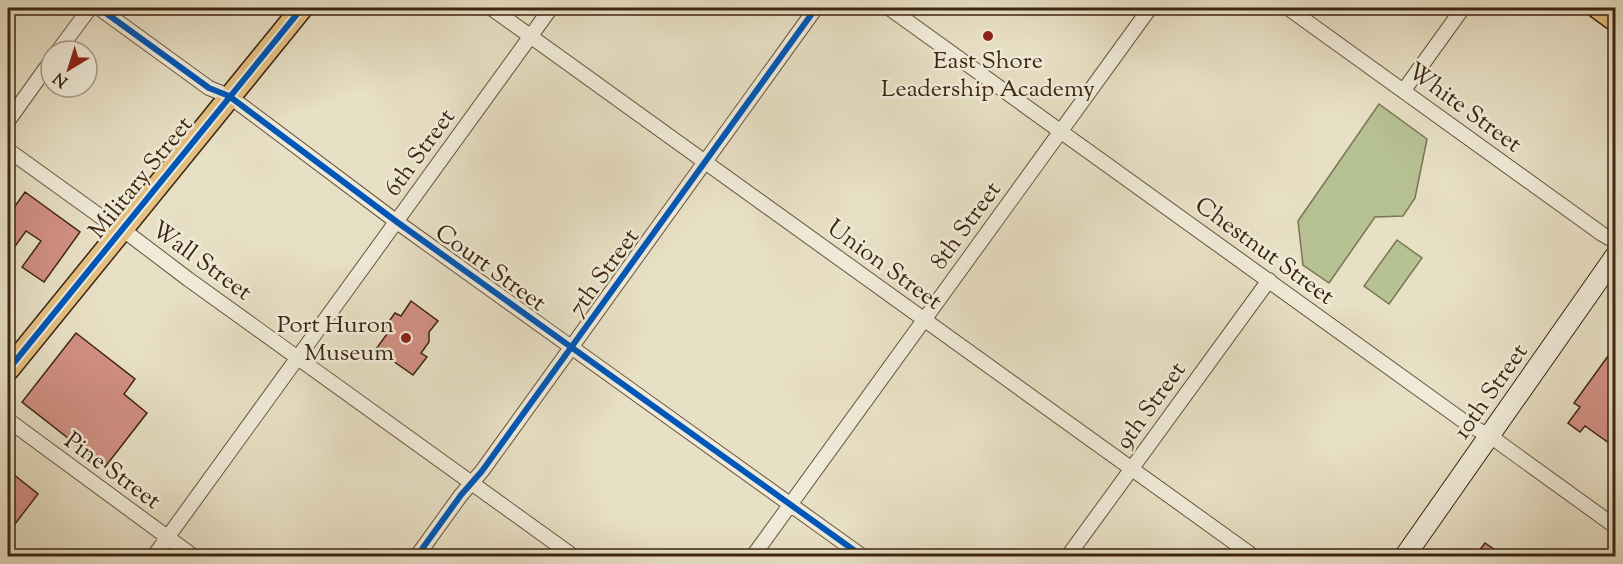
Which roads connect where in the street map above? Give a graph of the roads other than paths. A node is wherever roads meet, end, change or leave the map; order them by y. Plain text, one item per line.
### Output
1 (90, 8) edge
2 (99, 8) edge
3 (302, 8) edge
4 (491, 8) edge
5 (551, 8) edge
6 (816, 8) edge
7 (889, 8) edge
8 (1150, 8) edge
9 (1288, 8) edge
10 (1463, 8) edge
11 (1598, 8) edge
12 (1616, 21) edge
13 (531, 36) junction
14 (67, 39) edge
15 (39, 78) edge
16 (1404, 90) junction
17 (229, 96) junction
18 (8, 121) edge
19 (1061, 131) junction
20 (8, 150) edge
21 (705, 162) junction
22 (397, 222) junction
23 (122, 229) junction
24 (1616, 242) edge
25 (1616, 255) edge
26 (1269, 280) junction
27 (924, 320) junction
28 (571, 347) junction
29 (298, 358) junction
30 (8, 370) edge
31 (8, 420) edge
32 (1490, 436) junction
33 (1130, 469) junction
34 (471, 483) junction
35 (790, 505) junction
36 (1616, 527) edge
37 (167, 538) junction
38 (154, 556) edge
39 (193, 556) edge
40 (417, 556) edge
41 (573, 556) edge
42 (753, 556) edge
43 (862, 556) edge
44 (1068, 556) edge
45 (1253, 556) edge
46 (1405, 556) edge

1 - 14 street
2 - 17 street, Court Street
3 - 17 main road, Military Street
4 - 13 street, Union Street
5 - 13 street, 6th Street
6 - 21 street, 7th Street
7 - 19 street, Chestnut Street
8 - 19 street, 8th Street
9 - 16 street, White Street
10 - 16 street
11 - 12 main road
13 - 21 street, Union Street
13 - 22 street, 6th Street
15 - 18 street
16 - 24 street, White Street
17 - 22 street, Court Street
17 - 23 main road, Military Street
19 - 26 street, Chestnut Street
19 - 27 street, 8th Street
20 - 23 street, Wall Street
21 - 27 street, Union Street
21 - 28 street, 7th Street
22 - 28 street, Court Street
22 - 29 street, 6th Street
23 - 29 street, Wall Street
23 - 30 main road, Military Street
25 - 32 street, 10th Street
26 - 32 street, Chestnut Street
26 - 33 street, 9th Street
27 - 33 street, Union Street
27 - 35 street, 8th Street
28 - 34 street, 7th Street
28 - 35 street, Court Street
29 - 34 street, Wall Street
29 - 37 street, 6th Street
31 - 37 street, Pine Street
32 - 36 street, Chestnut Street
32 - 46 street, 10th Street
33 - 44 street, 9th Street
33 - 45 street, Union Street
34 - 40 street, 7th Street
34 - 41 street, Wall Street
35 - 42 street, 8th Street
35 - 43 street, Court Street
37 - 38 street, 6th Street
37 - 39 street, Pine Street

